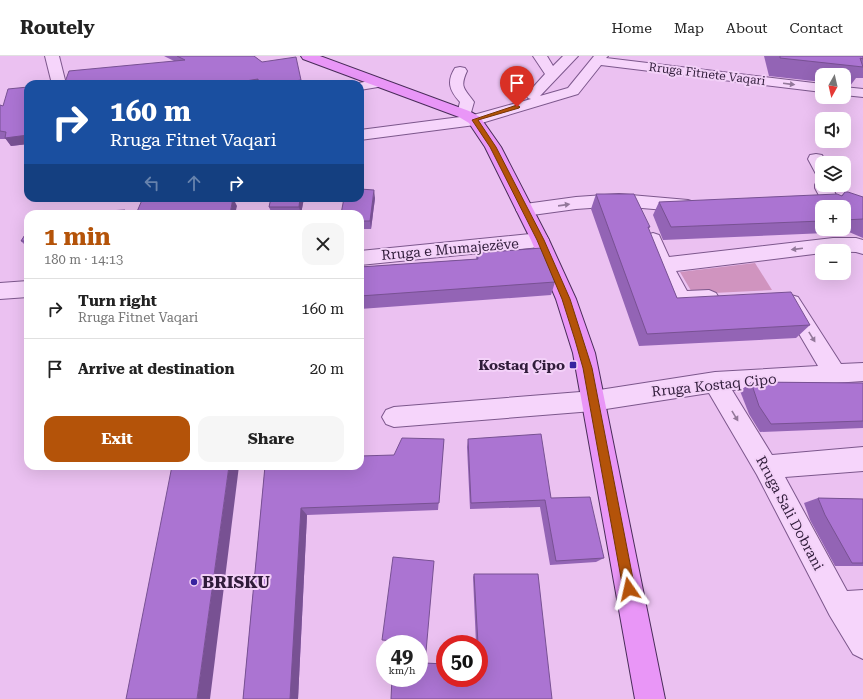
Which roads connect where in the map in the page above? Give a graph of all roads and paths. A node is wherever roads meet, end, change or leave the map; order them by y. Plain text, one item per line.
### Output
1 (52, 56) edge
2 (308, 56) edge
3 (540, 56) edge
4 (571, 56) edge
5 (600, 58) edge
6 (460, 71) dead end
7 (552, 75) junction
8 (58, 80) edge
9 (379, 83) junction
10 (364, 85) edge
11 (815, 87) edge
12 (851, 92) edge
13 (863, 94) edge
14 (533, 95) dead end
15 (469, 117) junction
16 (364, 134) edge
17 (703, 205) edge
18 (525, 210) junction
19 (641, 213) junction
20 (540, 240) junction
21 (863, 247) edge
22 (364, 258) edge
23 (663, 265) junction
24 (24, 289) edge
25 (0, 291) edge
26 (771, 296) edge
27 (726, 298) edge
28 (863, 372) edge
29 (835, 374) junction
30 (715, 382) junction
31 (593, 401) junction
32 (394, 417) dead end
33 (863, 459) edge
34 (766, 467) junction
35 (852, 605) edge
36 (863, 644) edge
37 (650, 699) edge

1 - 8 street
2 - 9 main road
3 - 7 street
4 - 7 street
5 -> 11 street, Rruga Fitnete Vaqari
5 - 15 street
6 - 15 street
7 - 14 street
9 - 10 street
9 - 15 main road
12 - 13 street
15 - 16 street
15 - 18 main road
17 - 19 street
18 -> 19 street
18 - 20 main road
19 - 23 street
20 - 22 street, Rruga e Mumajezëve
20 - 31 main road
21 -> 23 street
23 - 27 street
24 - 25 street
26 -> 29 street
28 - 29 street, Rruga Kostaq Cipo
29 - 30 street, Rruga Kostaq Cipo
30 - 31 street, Rruga Kostaq Cipo
30 -> 34 street, Rruga Sali Dobrani
31 - 32 street, Rruga Kostaq Cipo
31 - 37 main road
33 - 34 street
34 - 35 street, Rruga Sali Dobrani
35 - 36 street, Rruga Sali Dobrani

